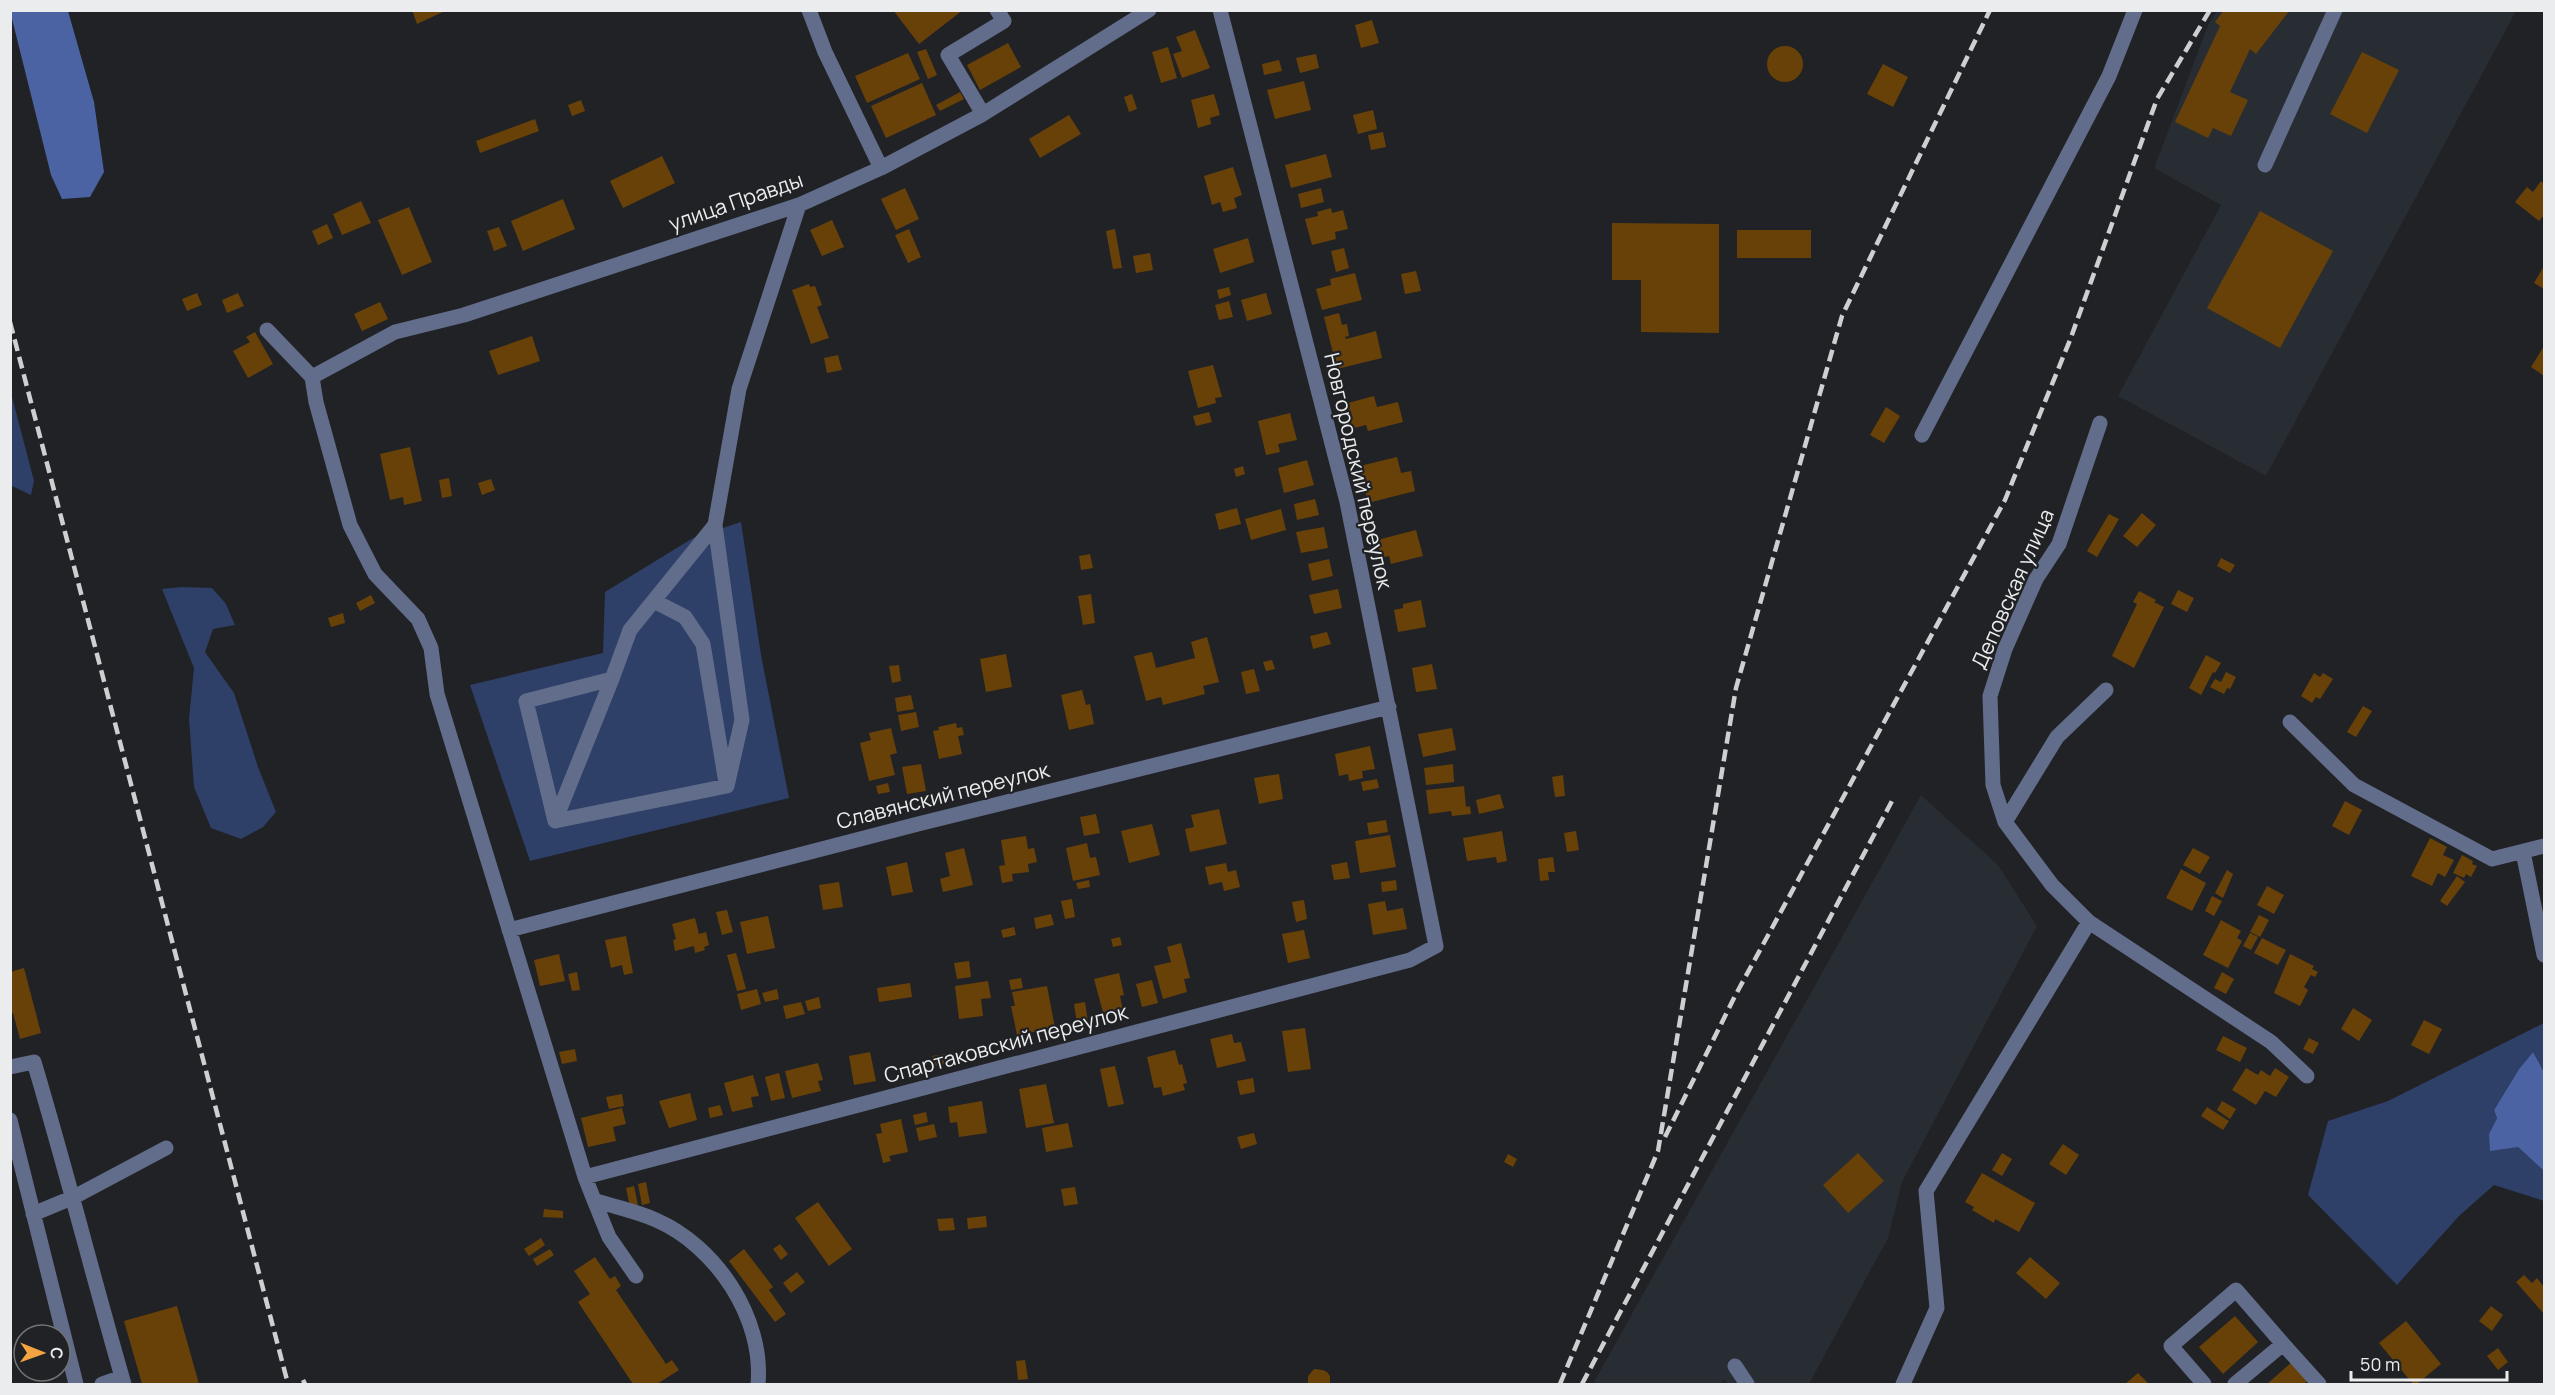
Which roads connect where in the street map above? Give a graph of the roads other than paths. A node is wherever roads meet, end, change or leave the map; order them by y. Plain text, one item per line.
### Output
1 (809, 10) edge
2 (997, 10) edge
3 (1149, 10) edge
4 (1220, 10) edge
5 (2135, 10) edge
6 (2335, 10) edge
7 (983, 114) junction
8 (2265, 165) dead end
9 (880, 168) junction
10 (799, 205) junction
11 (267, 330) dead end
12 (312, 377) junction
13 (2100, 423) dead end
14 (1922, 435) dead end
15 (715, 525) junction
16 (654, 602) junction
17 (612, 679) junction
18 (2106, 690) dead end
19 (1389, 707) junction
20 (2290, 722) dead end
21 (726, 786) junction
22 (555, 821) junction
23 (2005, 822) junction
24 (2544, 846) edge
25 (2523, 852) junction
26 (2089, 922) junction
27 (509, 930) junction
28 (1436, 946) joint
29 (2544, 955) edge
30 (10, 1067) edge
31 (2307, 1076) dead end
32 (10, 1120) edge
33 (166, 1148) dead end
34 (585, 1177) junction
35 (74, 1197) junction
36 (594, 1200) junction
37 (33, 1214) junction
38 (636, 1276) dead end
39 (2283, 1344) junction
40 (1735, 1366) dead end
41 (123, 1381) edge
42 (76, 1384) edge
43 (102, 1384) edge
44 (758, 1384) edge
45 (1747, 1384) edge
46 (1903, 1384) edge
47 (2204, 1384) edge
48 (2235, 1384) edge
49 (2319, 1384) edge

1 - 9 street
2 - 7 street
3 - 7 street, улица Правды
4 - 19 street, Новгородский переулок
5 - 14 street
6 - 8 street
7 - 9 street, улица Правды
9 - 10 street, улица Правды
10 - 12 street, улица Правды
10 - 15 street
11 - 12 street
12 - 27 street
13 - 23 street, Деповская улица
15 - 16 street
15 - 21 street
16 - 17 street
16 - 21 street
17 - 22 street
17 - 22 street
18 - 23 street
19 - 27 street, Славянский переулок
19 - 28 street, Новгородский переулок
20 - 25 street
21 - 22 street
23 - 26 street, Деповская улица
24 - 25 street
25 - 29 street
26 - 31 street, Деповская улица
26 - 46 street
27 - 34 street
28 - 34 street, Спартаковский переулок
30 - 35 street
32 - 37 street
33 - 35 street
34 - 36 street
35 - 37 street
35 - 41 street
36 - 38 street
36 - 44 street
37 - 42 street
39 - 47 street
39 - 48 street
39 - 49 street
40 - 45 street
41 - 43 street

